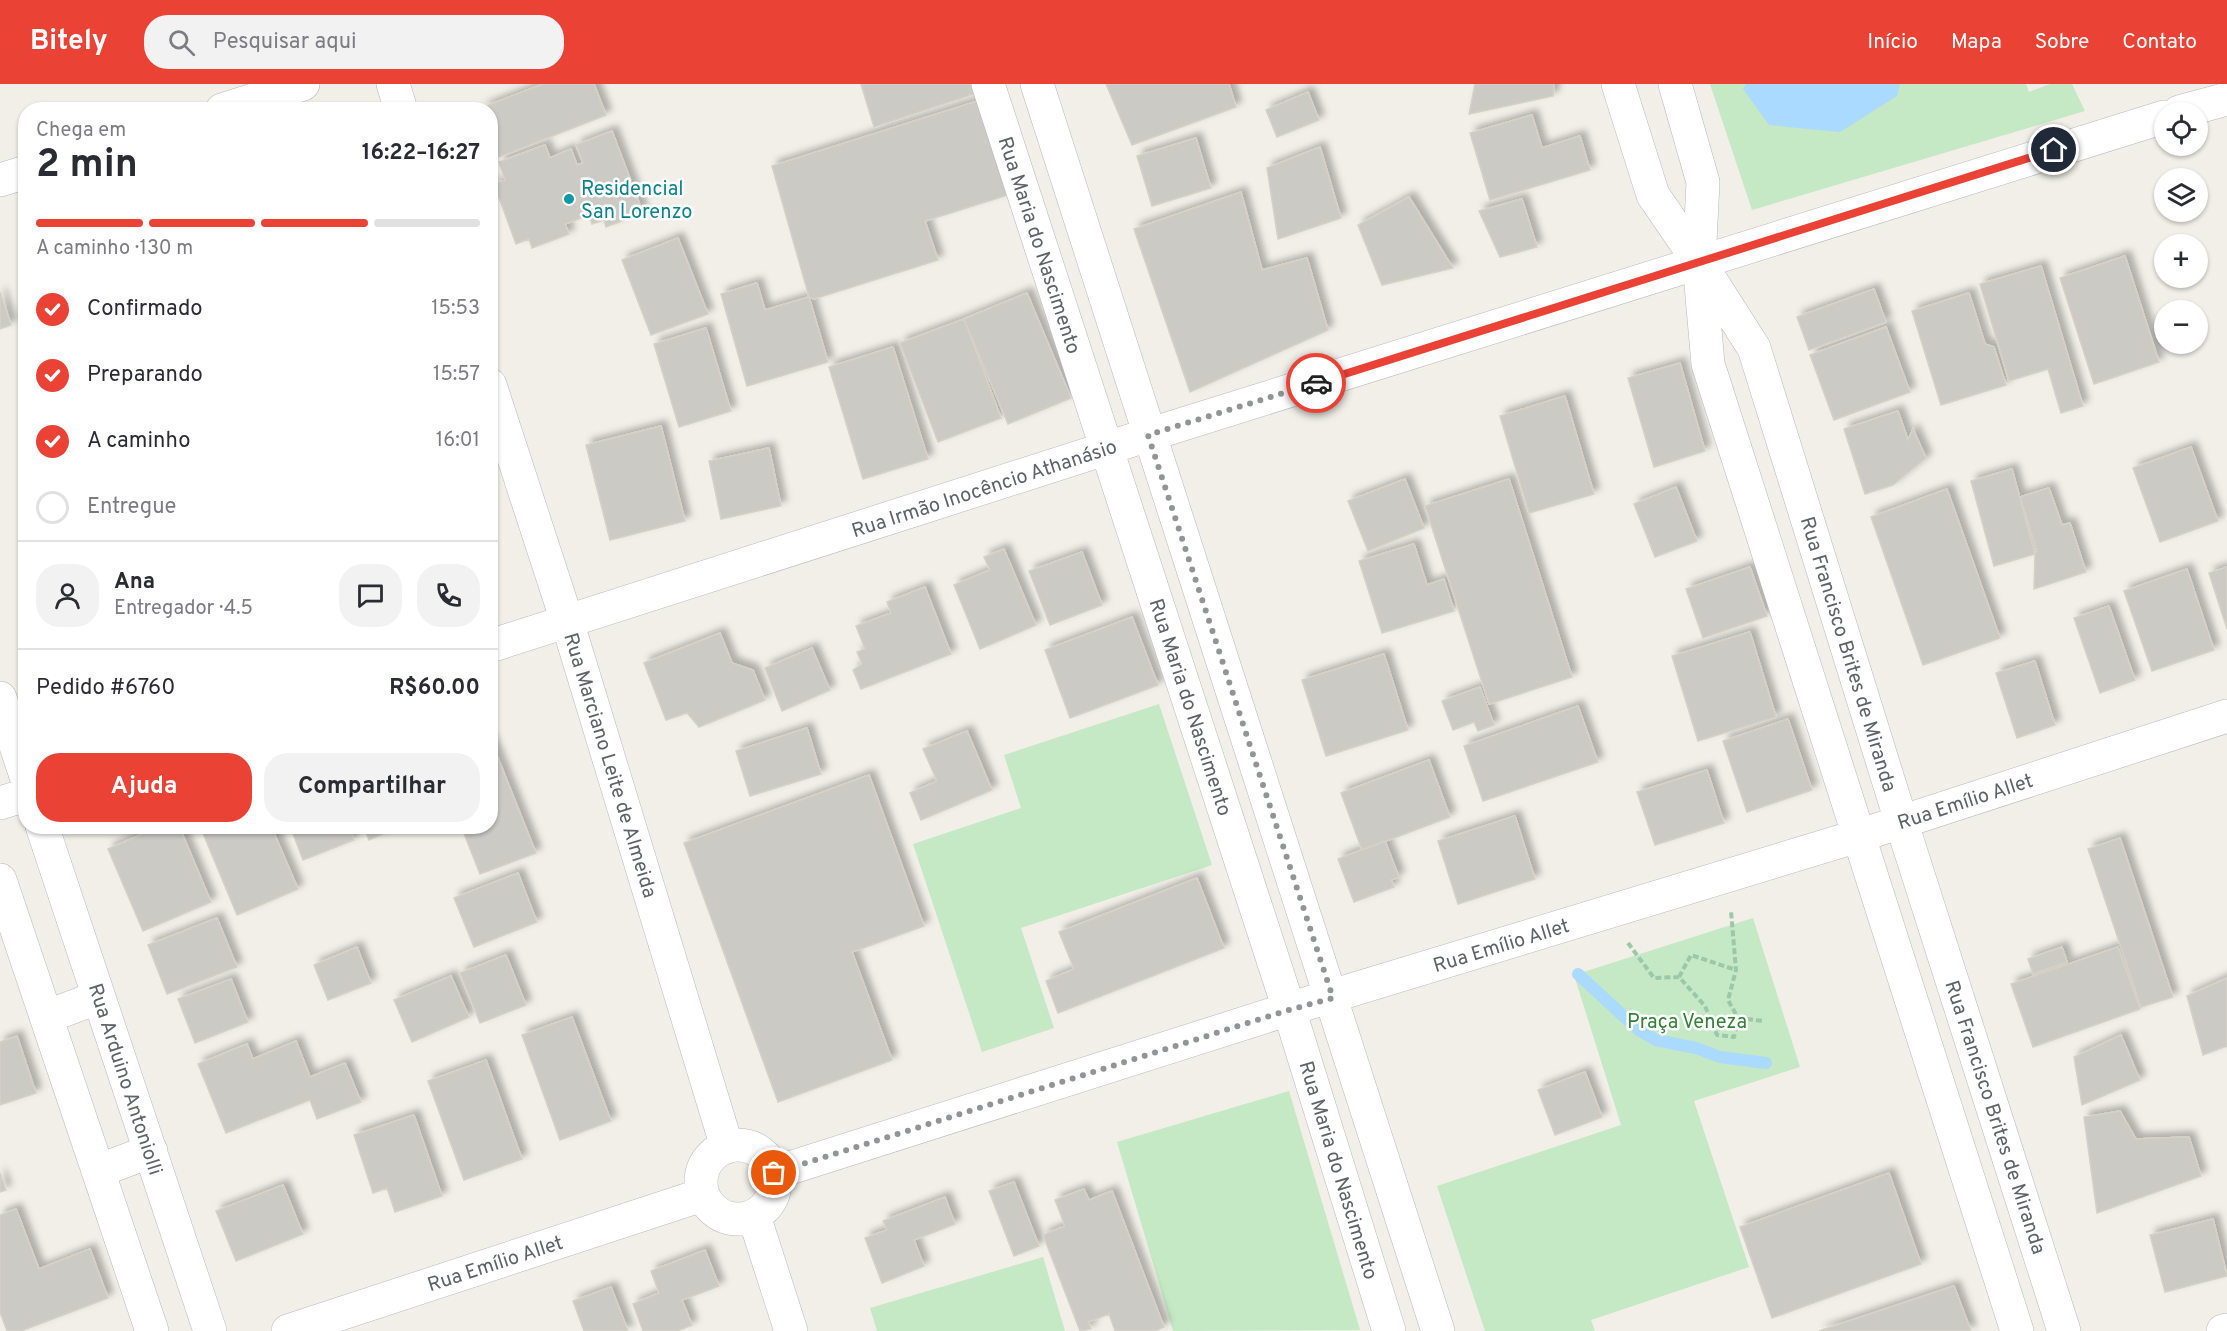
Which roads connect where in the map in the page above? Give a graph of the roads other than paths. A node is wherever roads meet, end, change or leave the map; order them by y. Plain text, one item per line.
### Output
1 (303, 84) edge
2 (393, 84) edge
3 (1037, 84) edge
4 (1618, 84) edge
5 (1675, 84) edge
6 (999, 87) edge
7 (2227, 99) edge
8 (247, 102) edge
9 (399, 102) edge
10 (2208, 104) edge
11 (2154, 120) edge
12 (18, 174) edge
13 (0, 180) edge
14 (1700, 262) junction
15 (498, 410) edge
16 (1148, 435) junction
17 (1107, 448) junction
18 (1791, 466) junction
19 (1746, 483) junction
20 (1829, 588) junction
21 (1783, 601) junction
22 (567, 621) junction
23 (498, 643) edge
24 (0, 698) edge
25 (1235, 700) junction
26 (1193, 715) junction
27 (2227, 716) edge
28 (18, 752) edge
29 (18, 797) edge
30 (1268, 801) junction
31 (0, 803) edge
32 (1226, 815) junction
33 (1901, 821) junction
34 (45, 834) edge
35 (1858, 836) junction
36 (0, 880) edge
37 (99, 997) junction
38 (1333, 998) junction
39 (1289, 1010) junction
40 (46, 1017) junction
41 (1970, 1037) junction
42 (1927, 1053) junction
43 (727, 1147) junction
44 (150, 1151) junction
45 (2010, 1162) junction
46 (98, 1171) junction
47 (774, 1173) junction
48 (1967, 1177) junction
49 (1393, 1189) junction
50 (702, 1195) junction
51 (1348, 1200) junction
52 (754, 1216) junction
53 (152, 1331) edge
54 (210, 1331) edge
55 (288, 1331) edge
56 (791, 1331) edge
57 (1389, 1331) edge
58 (1438, 1331) edge
59 (2017, 1331) edge
60 (2064, 1331) edge

1 - 8 street
2 - 9 street
3 - 16 street
4 - 14 street, Rua Francisco Brites de Miranda
5 - 14 street
6 - 17 street, Rua Maria do Nascimento
7 - 10 street
11 - 14 street, Rua Irmão Inocêncio Athanásio
12 - 13 street
14 - 16 street, Rua Irmão Inocêncio Athanásio
14 - 18 street, Rua Francisco Brites de Miranda
14 - 19 street
15 - 22 street, Rua Marciano Leite de Almeida
16 - 17 street, Rua Irmão Inocêncio Athanásio
16 - 25 street
17 - 22 street, Rua Irmão Inocêncio Athanásio
17 - 26 street, Rua Maria do Nascimento
18 - 19 street
18 - 20 street, Rua Francisco Brites de Miranda
19 - 21 street
20 - 21 street
20 - 33 street, Rua Francisco Brites de Miranda
21 - 35 street
22 - 23 street, Rua Irmão Inocêncio Athanásio
22 - 43 street, Rua Marciano Leite de Almeida
24 - 28 street
25 - 26 street
25 - 30 street
26 - 32 street, Rua Maria do Nascimento
27 - 33 street, Rua Emílio Allet
29 - 31 street
30 - 32 street
30 - 38 street
32 - 39 street, Rua Maria do Nascimento
33 - 35 street, Rua Emílio Allet
33 - 41 street, Rua Francisco Brites de Miranda
34 - 37 street, Rua Arduino Antoniolli
35 - 38 street, Rua Emílio Allet
35 - 42 street
36 - 40 street
37 - 40 street
37 - 44 street, Rua Arduino Antoniolli
38 - 39 street, Rua Emílio Allet
38 - 49 street
39 - 47 street, Rua Emílio Allet
39 - 51 street, Rua Maria do Nascimento
40 - 46 street
41 - 42 street
41 - 45 street, Rua Francisco Brites de Miranda
42 - 48 street
43 - 47 street
43 - 50 street
44 - 46 street
44 - 54 street, Rua Arduino Antoniolli
45 - 48 street
45 - 60 street, Rua Francisco Brites de Miranda
46 - 53 street
47 - 52 street
48 - 59 street
49 - 51 street
49 - 58 street
50 - 52 street
50 - 55 street, Rua Emílio Allet
51 - 57 street, Rua Maria do Nascimento
52 - 56 street

